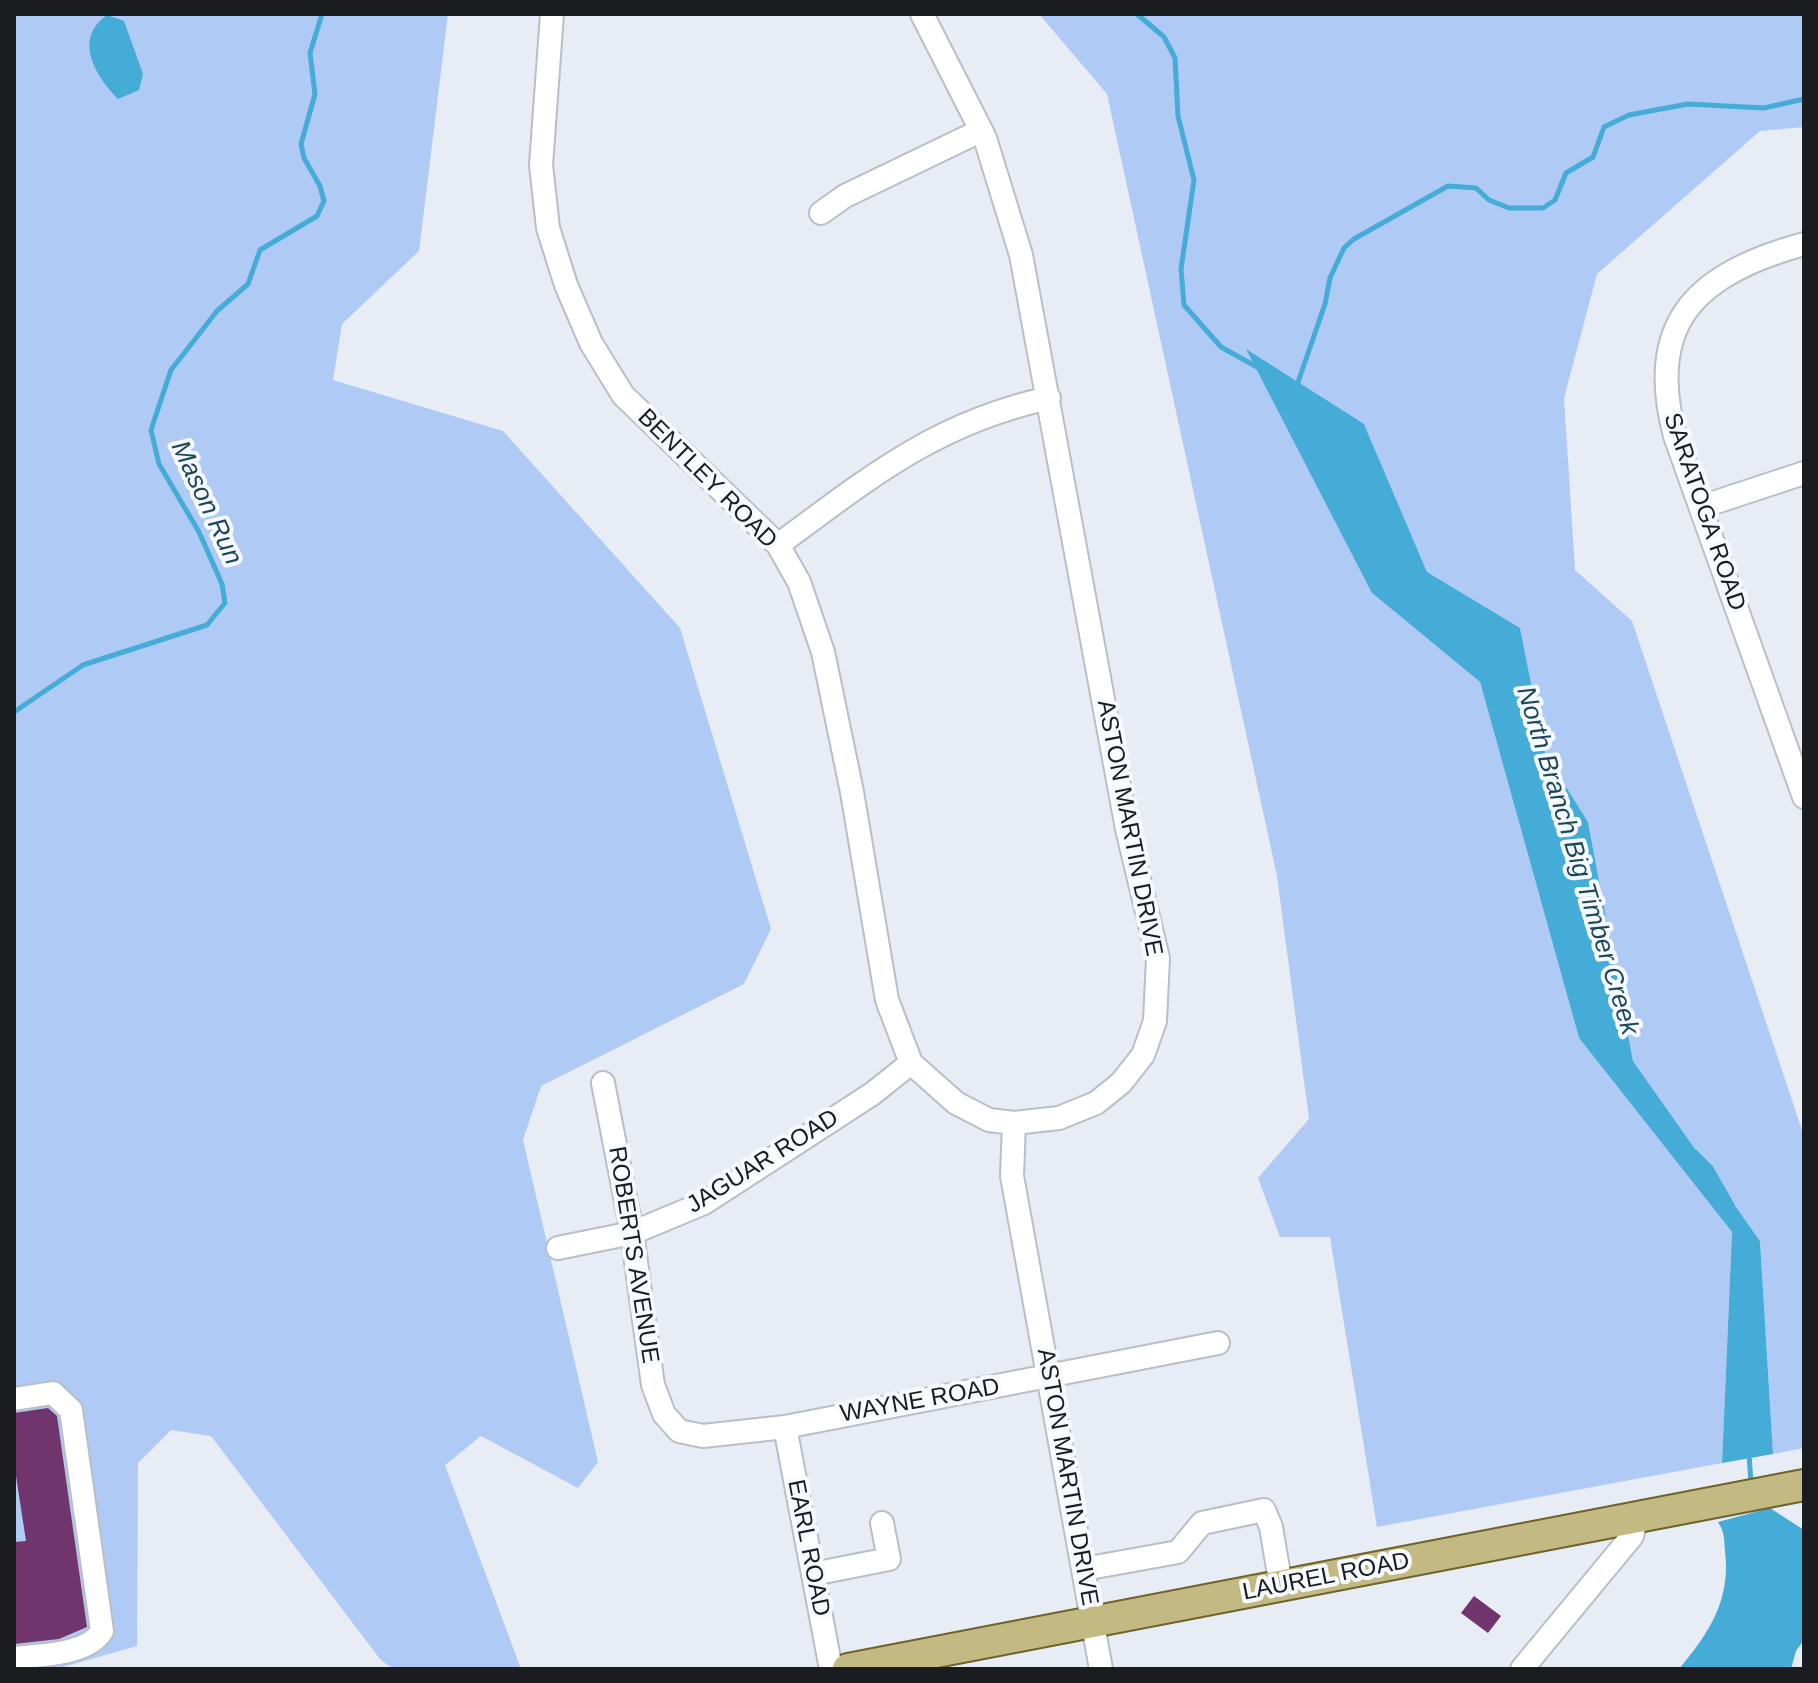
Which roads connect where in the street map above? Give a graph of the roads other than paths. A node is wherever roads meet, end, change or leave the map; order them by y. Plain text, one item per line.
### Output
1 (552, 14) edge
2 (922, 14) edge
3 (980, 131) junction
4 (821, 213) dead end
5 (1804, 244) edge
6 (1049, 398) junction
7 (1804, 473) edge
8 (1701, 507) junction
9 (778, 545) junction
10 (1804, 797) edge
11 (911, 1063) junction
12 (603, 1083) dead end
13 (1014, 1123) junction
14 (632, 1233) junction
15 (558, 1248) dead end
16 (1218, 1343) dead end
17 (1049, 1378) junction
18 (14, 1399) edge
19 (671, 1422) joint
20 (785, 1427) junction
21 (1794, 1487) edge
22 (1637, 1516) junction
23 (882, 1523) dead end
24 (1084, 1569) junction
25 (813, 1574) junction
26 (1281, 1586) junction
27 (1093, 1624) junction
28 (19, 1661) edge
29 (913, 1663) edge
30 (831, 1669) edge
31 (848, 1669) edge
32 (1101, 1669) edge
33 (1522, 1669) edge

1 - 9 street, BENTLEY ROAD
2 - 3 street, ASTON MARTIN DRIVE
3 - 4 street
3 - 6 street, ASTON MARTIN DRIVE
5 - 8 street, SARATOGA ROAD
6 - 9 street
6 - 13 street, ASTON MARTIN DRIVE
7 - 8 street
8 - 10 street, SARATOGA ROAD
9 - 11 street, BENTLEY ROAD
11 - 13 street, BENTLEY ROAD
11 - 14 street, JAGUAR ROAD
12 - 14 street, ROBERTS AVENUE
13 - 17 street, ASTON MARTIN DRIVE
14 - 15 street, JAGUAR ROAD
14 - 19 street, ROBERTS AVENUE
16 - 17 street, WAYNE ROAD
17 - 20 street, WAYNE ROAD
17 - 24 street, ASTON MARTIN DRIVE
18 - 28 street
19 - 20 street, WAYNE ROAD
20 - 25 street, EARL ROAD
21 - 22 main road, LAUREL ROAD
22 - 26 main road, LAUREL ROAD
22 - 33 street
23 - 25 street
24 - 26 street
24 - 27 street, ASTON MARTIN DRIVE
25 - 30 street, EARL ROAD
26 - 27 main road, LAUREL ROAD
27 - 29 main road, LAUREL ROAD
27 - 32 street, ASTON MARTIN DRIVE
29 - 31 main road, LAUREL ROAD

